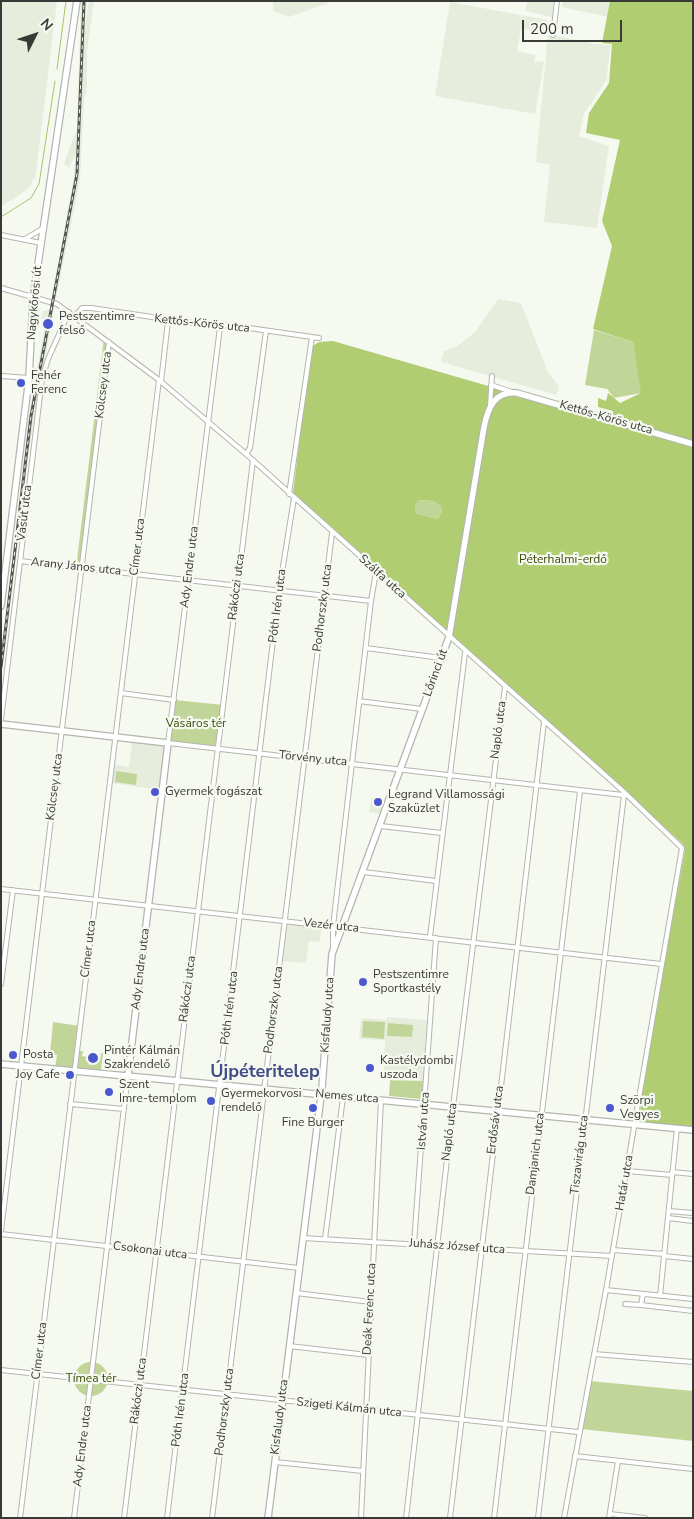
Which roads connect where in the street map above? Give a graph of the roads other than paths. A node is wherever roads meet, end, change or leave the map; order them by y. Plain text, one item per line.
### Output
1 (77, 1) edge
2 (557, 1) edge
3 (553, 35) dead end
4 (43, 228) junction
5 (1, 235) edge
6 (25, 239) junction
7 (41, 242) junction
8 (1, 288) edge
9 (33, 298) junction
10 (69, 312) junction
11 (75, 316) junction
12 (168, 321) junction
13 (220, 327) junction
14 (266, 331) junction
15 (312, 337) junction
16 (319, 338) dead end
17 (109, 342) junction
18 (1, 376) edge
19 (492, 376) dead end
20 (29, 378) junction
21 (160, 381) junction
22 (490, 385) junction
23 (512, 392) junction
24 (490, 406) junction
25 (208, 420) junction
26 (693, 444) edge
27 (246, 454) junction
28 (253, 460) junction
29 (290, 494) junction
30 (294, 498) junction
31 (332, 532) junction
32 (4, 556) edge
33 (20, 561) junction
34 (82, 568) junction
35 (376, 572) junction
36 (134, 574) junction
37 (188, 580) junction
38 (237, 585) junction
39 (279, 591) junction
40 (324, 596) junction
41 (371, 601) junction
42 (1, 606) edge
43 (449, 637) junction
44 (366, 648) junction
45 (466, 652) junction
46 (441, 658) junction
47 (505, 688) junction
48 (121, 693) junction
49 (174, 700) junction
50 (359, 701) junction
51 (422, 709) junction
52 (1, 720) edge
53 (544, 722) junction
54 (1, 724) edge
55 (62, 731) junction
56 (114, 738) junction
57 (168, 743) junction
58 (218, 748) junction
59 (261, 753) junction
60 (304, 758) junction
61 (352, 763) junction
62 (400, 770) junction
63 (449, 776) junction
64 (493, 780) junction
65 (536, 785) junction
66 (580, 791) junction
67 (624, 794) junction
68 (380, 826) junction
69 (442, 833) junction
70 (682, 848) joint
71 (364, 872) junction
72 (436, 881) junction
73 (1, 889) edge
74 (13, 890) junction
75 (42, 893) junction
76 (95, 898) junction
77 (149, 904) junction
78 (198, 910) junction
79 (241, 916) junction
80 (284, 920) junction
81 (333, 926) junction
82 (344, 927) junction
83 (430, 937) junction
84 (436, 938) junction
85 (473, 941) junction
86 (516, 947) junction
87 (560, 952) junction
88 (332, 954) junction
89 (604, 958) junction
90 (661, 964) junction
91 (1, 984) edge
92 (1, 1064) edge
93 (21, 1066) junction
94 (74, 1071) junction
95 (128, 1075) junction
96 (177, 1081) junction
97 (220, 1084) junction
98 (265, 1089) junction
99 (320, 1094) junction
100 (342, 1097) junction
101 (381, 1100) junction
102 (70, 1104) junction
103 (425, 1104) junction
104 (453, 1107) junction
105 (124, 1109) junction
106 (498, 1111) junction
107 (541, 1116) junction
108 (584, 1120) junction
109 (634, 1124) junction
110 (676, 1128) junction
111 (693, 1130) edge
112 (627, 1171) junction
113 (672, 1173) junction
114 (693, 1174) edge
115 (669, 1210) junction
116 (693, 1213) edge
117 (668, 1218) junction
118 (693, 1221) edge
119 (1, 1233) edge
120 (303, 1238) junction
121 (325, 1239) junction
122 (53, 1240) junction
123 (373, 1242) junction
124 (414, 1244) junction
125 (437, 1245) junction
126 (107, 1246) junction
127 (481, 1248) junction
128 (613, 1250) junction
129 (156, 1251) junction
130 (524, 1251) junction
131 (568, 1254) junction
132 (664, 1255) junction
133 (612, 1256) junction
134 (199, 1257) junction
135 (693, 1259) edge
136 (243, 1262) junction
137 (299, 1268) junction
138 (606, 1290) junction
139 (296, 1293) junction
140 (643, 1294) junction
141 (660, 1296) junction
142 (668, 1296) junction
143 (693, 1299) edge
144 (371, 1302) junction
145 (625, 1304) dead end
146 (641, 1305) junction
147 (667, 1308) junction
148 (693, 1310) edge
149 (289, 1346) junction
150 (594, 1354) junction
151 (368, 1355) junction
152 (693, 1362) edge
153 (1, 1370) edge
154 (37, 1374) junction
155 (91, 1379) junction
156 (140, 1385) junction
157 (183, 1390) junction
158 (227, 1394) junction
159 (282, 1401) junction
160 (366, 1410) junction
161 (417, 1415) junction
162 (462, 1420) junction
163 (505, 1424) junction
164 (549, 1429) junction
165 (578, 1432) junction
166 (575, 1456) junction
167 (618, 1461) junction
168 (275, 1462) junction
169 (693, 1469) edge
170 (363, 1471) junction
171 (609, 1516) edge
172 (20, 1518) edge
173 (74, 1518) edge
174 (124, 1518) edge
175 (167, 1518) edge
176 (212, 1518) edge
177 (268, 1518) edge
178 (361, 1518) edge
179 (406, 1518) edge
180 (450, 1518) edge
181 (494, 1518) edge
182 (538, 1518) edge
183 (564, 1518) edge
184 (645, 1518) edge

1 - 4 street, Nagykőrösi út
2 - 3 street
4 - 6 street
4 - 7 street, Nagykőrösi út
5 - 6 street
6 - 7 street
7 - 9 street, Nagykőrösi út
8 - 9 street
9 - 10 street
9 - 20 street, Nagykőrösi út
10 - 11 street
10 - 33 street, Vasút utca
11 - 12 street, Kettős-Körös utca
11 - 17 street, Szálfa utca
12 - 13 street, Kettős-Körös utca
12 - 21 street, Címer utca
13 - 14 street, Kettős-Körös utca
13 - 25 street, Ady Endre utca
14 - 15 street, Kettős-Körös utca
14 - 27 street
15 - 16 street, Kettős-Körös utca
15 - 29 street
17 - 21 street, Szálfa utca
17 - 34 street, Kölcsey utca
18 - 20 street
19 - 22 street
20 - 32 street, Nagykőrösi út
21 - 25 street, Szálfa utca
21 - 36 street, Címer utca
22 - 23 street, Kettős-Körös utca
22 - 24 street
23 - 24 street
23 - 26 street, Kettős-Körös utca
24 - 43 street, Lőrinci út
25 - 27 street, Szálfa utca
25 - 37 street, Ady Endre utca
27 - 28 street, Szálfa utca
28 - 29 street, Szálfa utca
28 - 38 street, Rákóczi utca
29 - 30 street, Szálfa utca
30 - 31 street, Szálfa utca
30 - 39 street, Póth Irén utca
31 - 35 street, Szálfa utca
31 - 40 street, Podhorszky utca
32 - 42 street, Nagykőrösi út
33 - 34 street, Arany János utca
33 - 52 street, Vasút utca
34 - 36 street, Arany János utca
34 - 55 street, Kölcsey utca
35 - 41 street, Kisfaludy utca
35 - 43 street, Szálfa utca
36 - 37 street, Arany János utca
36 - 48 street, Címer utca
37 - 38 street, Arany János utca
37 - 49 street, Ady Endre utca
38 - 39 street, Arany János utca
38 - 58 street, Rákóczi utca
39 - 40 street, Arany János utca
39 - 59 street, Póth Irén utca
40 - 41 street, Arany János utca
40 - 60 street, Podhorszky utca
41 - 44 street, Kisfaludy utca
43 - 45 street, Szálfa utca
43 - 46 street, Lőrinci út
44 - 46 street
44 - 50 street, Kisfaludy utca
45 - 47 street, Szálfa utca
45 - 63 street
46 - 51 street, Lőrinci út
47 - 53 street, Szálfa utca
47 - 64 street, Napló utca
48 - 49 street
48 - 56 street, Címer utca
49 - 57 street, Ady Endre utca
50 - 51 street
50 - 61 street, Kisfaludy utca
51 - 62 street, Lőrinci út
53 - 65 street, Erdősáv utca
53 - 67 street, Szálfa utca
54 - 55 street, Törvény utca
55 - 56 street, Törvény utca
55 - 75 street, Kölcsey utca
56 - 57 street, Törvény utca
56 - 76 street, Címer utca
57 - 58 street, Törvény utca
57 - 77 street, Ady Endre utca
58 - 59 street, Törvény utca
58 - 78 street, Rákóczi utca
59 - 60 street, Törvény utca
59 - 79 street, Póth Irén utca
60 - 61 street, Törvény utca
60 - 80 street, Podhorszky utca
61 - 62 street, Törvény utca
61 - 81 street, Kisfaludy utca
62 - 63 street, Törvény utca
62 - 68 street, Lőrinci út
63 - 64 street, Törvény utca
63 - 69 street
64 - 65 street, Törvény utca
64 - 85 street, Napló utca
65 - 66 street, Törvény utca
65 - 86 street, Erdősáv utca
66 - 67 street, Törvény utca
66 - 87 street, Damjanich utca
67 - 70 street, Szálfa utca
67 - 89 street, Tiszavirág utca
68 - 69 street
68 - 71 street, Lőrinci út
69 - 72 street
70 - 90 street, Határ utca
71 - 72 street
71 - 82 street, Lőrinci út
72 - 83 street
73 - 74 street, Vezér utca
74 - 75 street, Vezér utca
74 - 91 street
75 - 76 street, Vezér utca
75 - 93 street, Kölcsey utca
76 - 77 street, Vezér utca
76 - 94 street, Címer utca
77 - 78 street, Vezér utca
77 - 95 street, Ady Endre utca
78 - 79 street, Vezér utca
78 - 96 street, Rákóczi utca
79 - 80 street, Vezér utca
79 - 97 street, Póth Irén utca
80 - 81 street, Vezér utca
80 - 98 street, Podhorszky utca
81 - 82 street, Vezér utca
81 - 88 street, Kisfaludy utca
82 - 83 street, Vezér utca
82 - 88 street, Lőrinci út
83 - 84 street, Vezér utca
84 - 85 street, Vezér utca
84 - 103 street, István utca
85 - 86 street, Vezér utca
85 - 104 street, Napló utca
86 - 87 street, Vezér utca
86 - 106 street, Erdősáv utca
87 - 89 street, Vezér utca
87 - 107 street, Damjanich utca
88 - 99 street, Kisfaludy utca
89 - 90 street, Vezér utca
89 - 108 street, Tiszavirág utca
90 - 109 street, Határ utca
92 - 93 street, Nemes utca
93 - 94 street, Nemes utca
93 - 119 street, Kölcsey utca
94 - 95 street, Nemes utca
94 - 102 street, Címer utca
95 - 96 street, Nemes utca
95 - 105 street, Ady Endre utca
96 - 97 street, Nemes utca
96 - 129 street, Rákóczi utca
97 - 98 street, Nemes utca
97 - 134 street, Póth Irén utca
98 - 99 street, Nemes utca
98 - 136 street, Podhorszky utca
99 - 100 street, Nemes utca
99 - 120 street, Kisfaludy utca
100 - 101 street, Nemes utca
100 - 121 street
101 - 103 street, Nemes utca
101 - 123 street, Deák Ferenc utca
102 - 105 street
102 - 122 street, Címer utca
103 - 104 street, Nemes utca
103 - 124 street, István utca
104 - 106 street, Nemes utca
104 - 125 street, Napló utca
105 - 126 street, Ady Endre utca
106 - 107 street, Nemes utca
106 - 127 street, Erdősáv utca
107 - 108 street, Nemes utca
107 - 130 street, Damjanich utca
108 - 109 street, Nemes utca
108 - 131 street, Tiszavirág utca
109 - 110 street, Nemes utca
109 - 112 street, Határ utca
110 - 111 street, Nemes utca
110 - 113 street
112 - 113 street
112 - 128 street, Határ utca
113 - 114 street
113 - 115 street
115 - 116 street
115 - 117 street
117 - 118 street
117 - 132 street
119 - 122 street, Csokonai utca
120 - 121 street, Juhász József utca
120 - 137 street, Kisfaludy utca
121 - 123 street, Juhász József utca
122 - 126 street, Csokonai utca
122 - 154 street, Címer utca
123 - 124 street, Juhász József utca
123 - 144 street, Deák Ferenc utca
124 - 125 street, Juhász József utca
125 - 127 street, Juhász József utca
125 - 161 street, Napló utca
126 - 129 street, Csokonai utca
126 - 155 street, Ady Endre utca
127 - 130 street, Juhász József utca
127 - 162 street, Erdősáv utca
128 - 132 street
128 - 133 street, Határ utca
129 - 134 street, Csokonai utca
129 - 156 street, Rákóczi utca
130 - 131 street, Juhász József utca
130 - 163 street, Damjanich utca
131 - 133 street, Juhász József utca
131 - 164 street, Tiszavirág utca
132 - 135 street
132 - 141 street
133 - 138 street, Határ utca
134 - 136 street, Csokonai utca
134 - 157 street, Póth Irén utca
136 - 137 street, Csokonai utca
136 - 158 street, Podhorszky utca
137 - 139 street, Kisfaludy utca
138 - 140 street
138 - 150 street, Határ utca
139 - 144 street
139 - 149 street, Kisfaludy utca
140 - 141 street
140 - 146 street
141 - 142 street
142 - 143 street
142 - 147 street
144 - 151 street, Deák Ferenc utca
145 - 146 street
146 - 147 street
147 - 148 street
149 - 151 street
149 - 159 street, Kisfaludy utca
150 - 152 street
150 - 165 street, Határ utca
151 - 160 street, Deák Ferenc utca
153 - 154 street, Szigeti Kálmán utca
154 - 155 street, Szigeti Kálmán utca
154 - 172 street, Címer utca
155 - 156 street, Szigeti Kálmán utca
155 - 173 street, Ady Endre utca
156 - 157 street, Szigeti Kálmán utca
156 - 174 street, Rákóczi utca
157 - 158 street, Szigeti Kálmán utca
157 - 175 street, Póth Irén utca
158 - 159 street, Szigeti Kálmán utca
158 - 176 street, Podhorszky utca
159 - 160 street, Szigeti Kálmán utca
159 - 168 street, Kisfaludy utca
160 - 161 street, Szigeti Kálmán utca
160 - 170 street, Deák Ferenc utca
161 - 162 street, Szigeti Kálmán utca
161 - 179 street, Napló utca
162 - 163 street, Szigeti Kálmán utca
162 - 180 street, Erdősáv utca
163 - 164 street, Szigeti Kálmán utca
163 - 181 street, Damjanich utca
164 - 165 street, Szigeti Kálmán utca
164 - 182 street, Tiszavirág utca
165 - 166 street, Határ utca
166 - 167 street
166 - 183 street, Határ utca
167 - 169 street
167 - 171 street
168 - 170 street
168 - 177 street, Kisfaludy utca
170 - 178 street, Deák Ferenc utca
171 - 184 street

